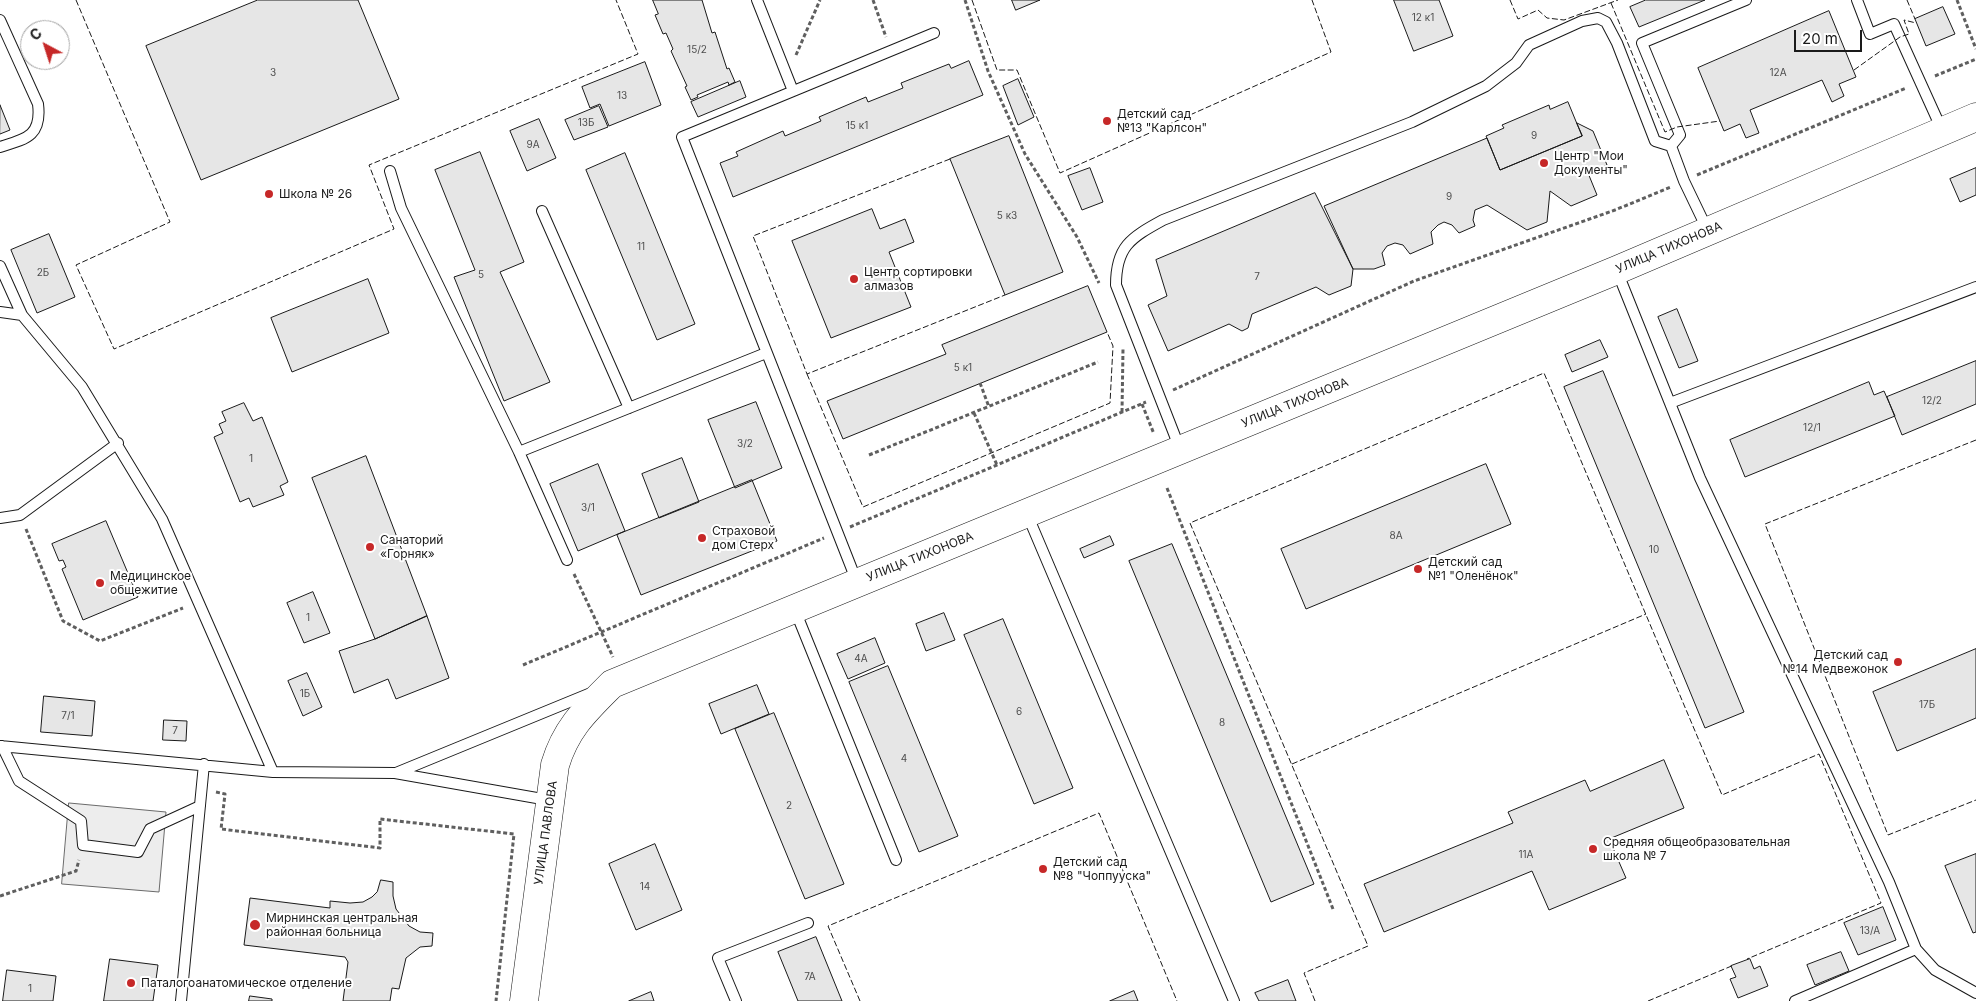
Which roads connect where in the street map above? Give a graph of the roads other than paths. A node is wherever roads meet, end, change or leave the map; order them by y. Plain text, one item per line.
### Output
1 (756, 0) edge
2 (1746, 0) edge
3 (1857, 0) edge
4 (0, 20) edge
5 (934, 32) dead end
6 (793, 91) junction
7 (1976, 117) edge
8 (1942, 132) junction
9 (1671, 146) junction
10 (0, 147) edge
11 (390, 171) dead end
12 (542, 210) dead end
13 (1708, 232) junction
14 (0, 266) edge
15 (1616, 270) junction
16 (1976, 287) edge
17 (0, 312) edge
18 (22, 315) junction
19 (766, 353) junction
20 (1670, 403) junction
21 (629, 408) junction
22 (118, 444) junction
23 (1180, 450) junction
24 (519, 452) junction
25 (1026, 513) junction
26 (0, 518) edge
27 (567, 560) road end
28 (857, 583) junction
29 (794, 609) junction
30 (618, 682) junction
31 (1, 746) edge
32 (204, 764) junction
33 (273, 772) junction
34 (395, 773) junction
35 (549, 800) junction
36 (200, 806) junction
37 (896, 860) dead end
38 (808, 923) dead end
39 (1916, 949) junction
40 (1976, 993) edge
41 (181, 1001) edge
42 (524, 1001) edge
43 (736, 1001) edge
44 (1234, 1001) edge
45 (1795, 1001) edge

1 - 6 lane
2 - 9 lane
3 - 8 lane
4 - 10 lane
5 - 6 lane
6 - 19 lane
7 - 8 main road, УЛИЦА ТИХОНОВА
8 - 13 main road, УЛИЦА ТИХОНОВА
9 - 13 lane
9 - 23 lane
11 - 24 lane
12 - 21 lane
13 - 15 main road, УЛИЦА ТИХОНОВА
14 - 18 lane
15 - 20 lane
15 - 23 main road, УЛИЦА ТИХОНОВА
16 - 20 lane
17 - 18 lane
18 - 22 lane
19 - 21 lane
19 - 28 lane
20 - 39 lane
21 - 24 lane
22 - 26 lane
22 - 33 lane
23 - 25 main road, УЛИЦА ТИХОНОВА
24 - 27 lane
25 - 28 main road, УЛИЦА ТИХОНОВА
25 - 44 lane
28 - 29 main road, УЛИЦА ТИХОНОВА
29 - 30 main road, УЛИЦА ТИХОНОВА
29 - 37 lane
30 - 34 lane
30 - 35 main road, УЛИЦА ПАВЛОВА
31 - 32 lane
31 - 36 lane
32 - 33 lane
32 - 36 lane
33 - 34 lane
34 - 35 lane
35 - 42 main road, УЛИЦА ПАВЛОВА
36 - 41 lane
38 - 43 lane
39 - 40 lane
39 - 45 lane

